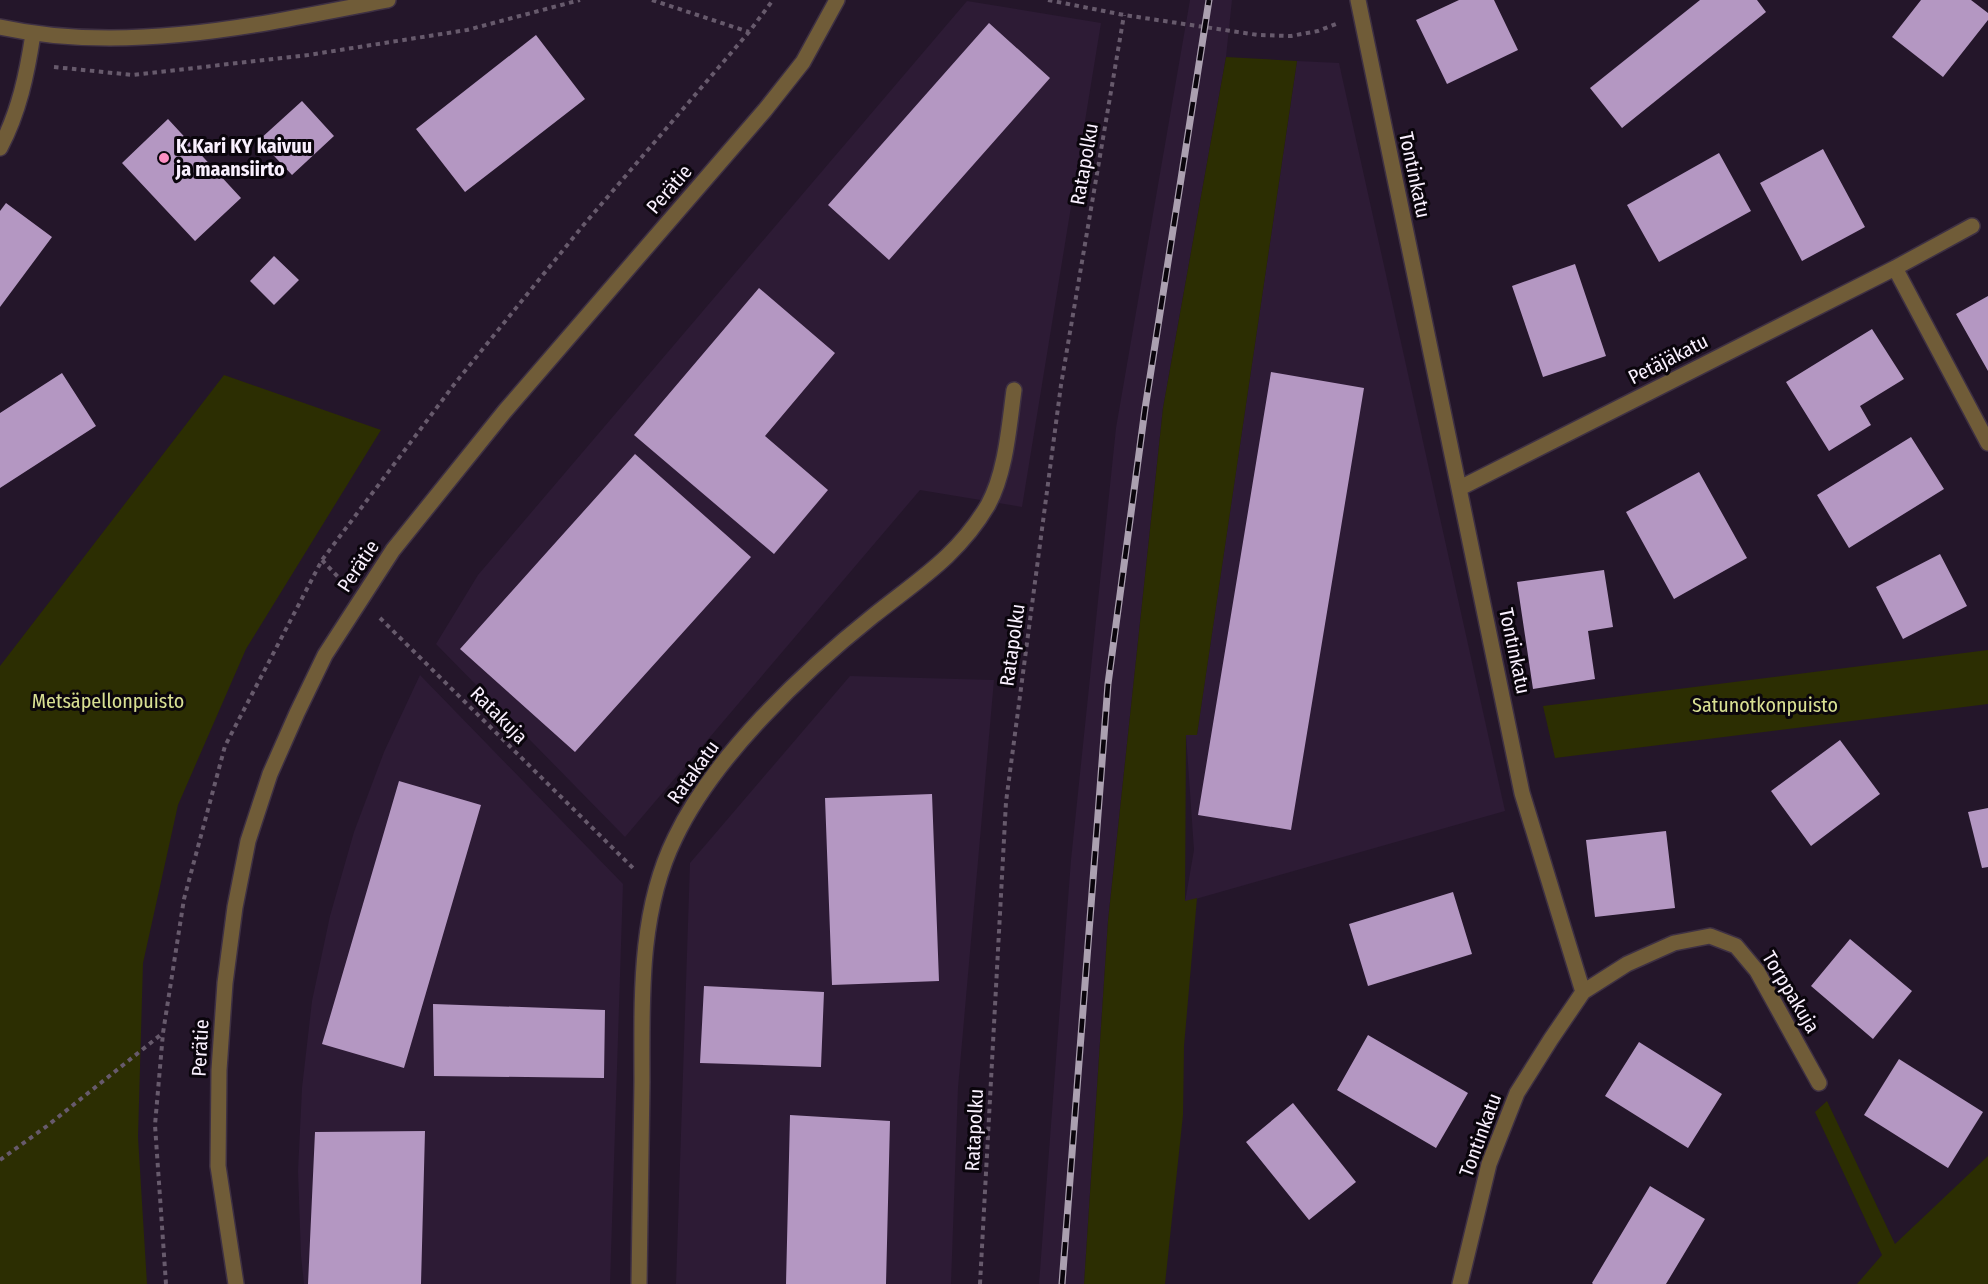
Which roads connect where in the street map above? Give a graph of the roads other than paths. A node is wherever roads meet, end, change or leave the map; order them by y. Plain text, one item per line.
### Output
1 (388, 0) edge
2 (837, 0) edge
3 (1359, 7) edge
4 (0, 27) edge
5 (33, 34) junction
6 (0, 148) edge
7 (1972, 226) dead end
8 (1895, 268) junction
9 (1014, 390) dead end
10 (1988, 443) edge
11 (1460, 488) junction
12 (1583, 992) junction
13 (1819, 1083) dead end
14 (236, 1284) edge
15 (639, 1284) edge
16 (1460, 1284) edge

1 - 5 street
2 - 14 street, Perätie
3 - 11 street, Tontinkatu
4 - 5 street
5 - 6 street
7 - 8 street, Petäjäkatu
8 - 10 street
8 - 11 street, Petäjäkatu
9 - 15 street, Ratakatu
11 - 12 street, Tontinkatu
12 - 13 street, Torppakuja
12 - 16 street, Tontinkatu

